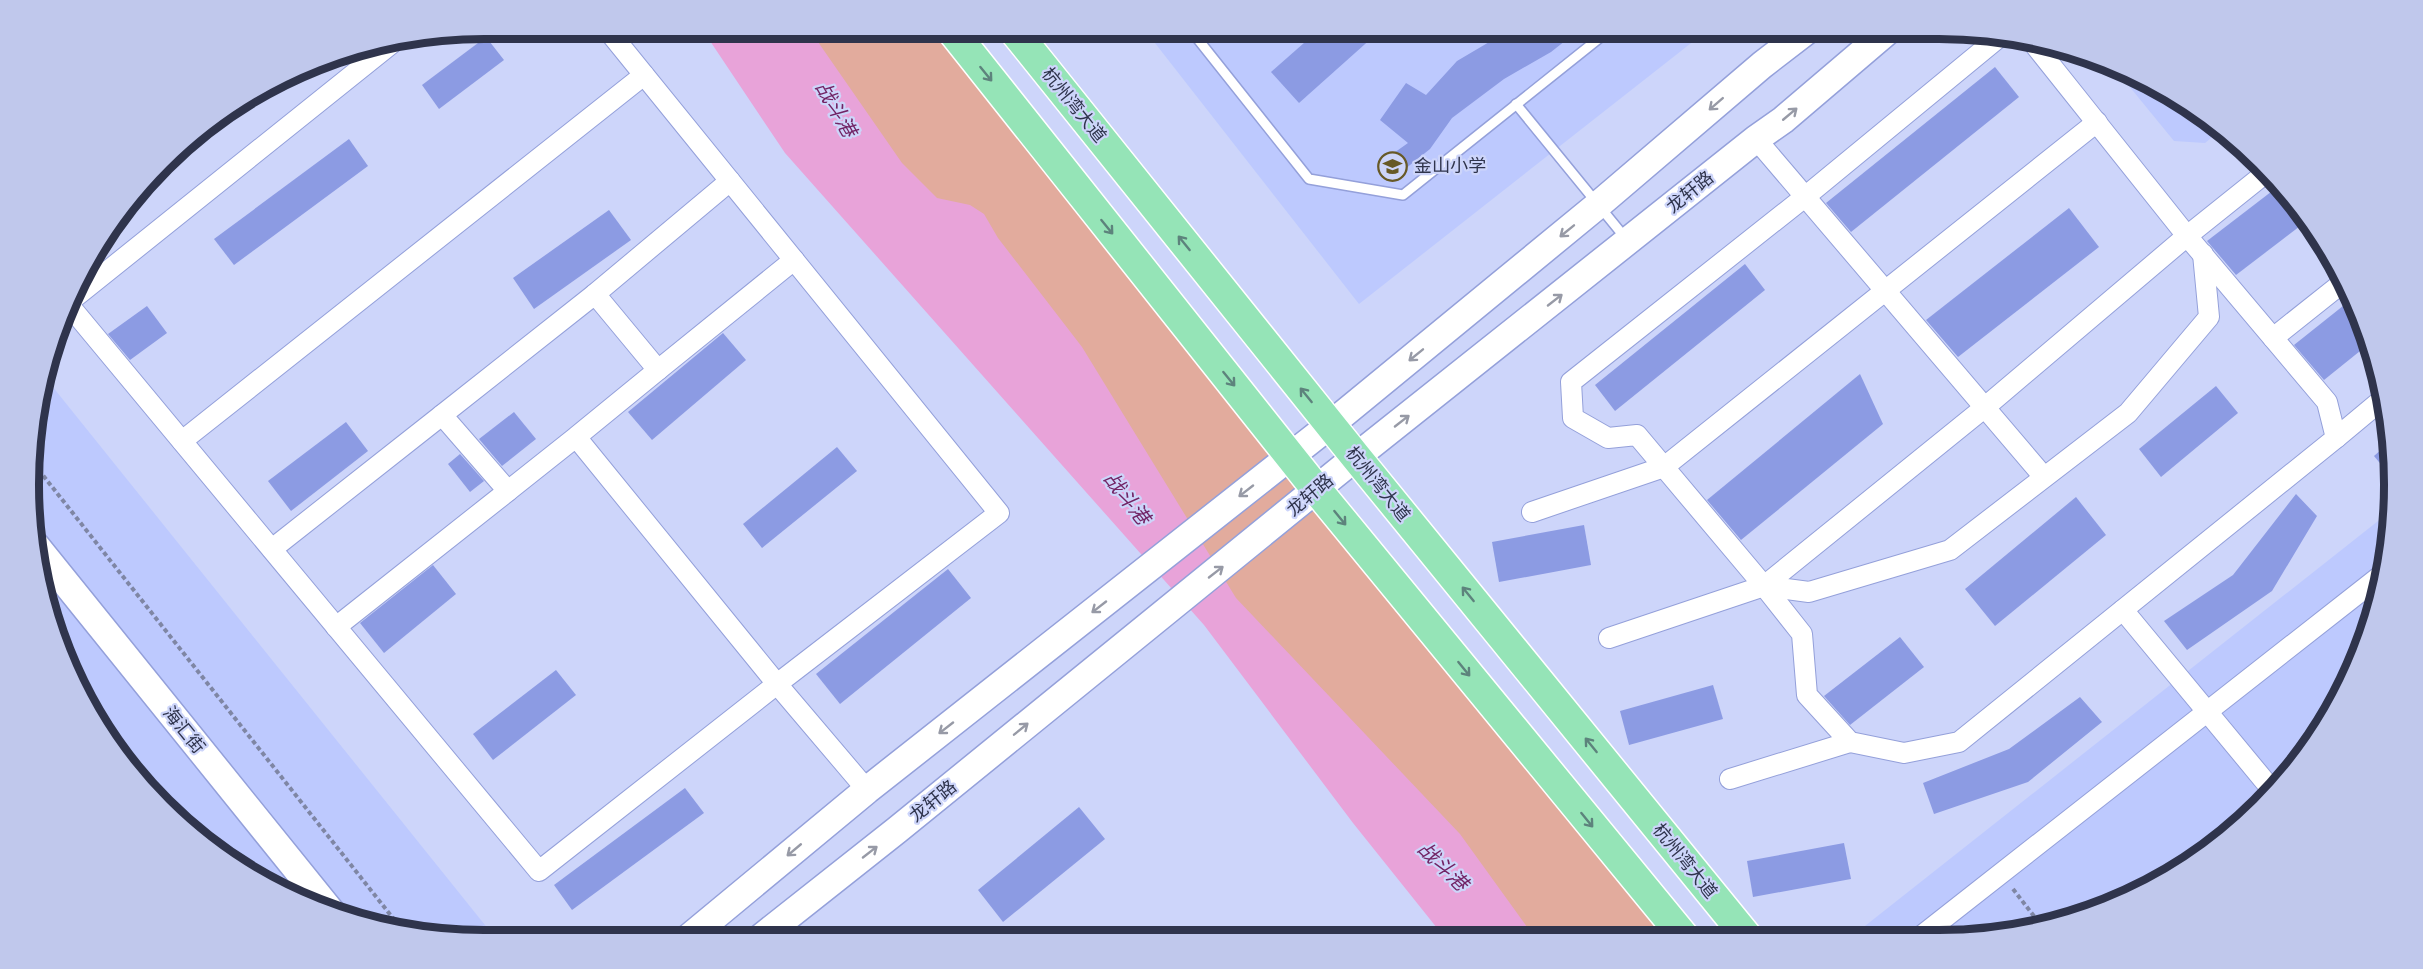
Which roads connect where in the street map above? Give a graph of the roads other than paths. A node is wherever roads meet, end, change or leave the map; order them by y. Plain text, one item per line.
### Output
1 (615, 39) edge
2 (959, 39) edge
3 (1021, 39) edge
4 (1198, 39) edge
5 (1598, 39) edge
6 (1796, 39) edge
7 (1878, 39) edge
8 (1992, 43) edge
9 (382, 51) edge
10 (2040, 51) edge
11 (644, 75) junction
12 (1516, 104) junction
13 (2097, 122) junction
14 (1756, 139) junction
15 (2260, 176) edge
16 (729, 181) junction
17 (1806, 196) junction
18 (1598, 205) junction
19 (2187, 236) junction
20 (1629, 242) junction
21 (2203, 254) junction
22 (794, 260) junction
23 (2338, 287) edge
24 (1886, 290) junction
25 (83, 291) edge
26 (595, 294) junction
27 (74, 311) edge
28 (2273, 338) junction
29 (658, 370) junction
30 (2376, 405) edge
31 (1984, 408) junction
32 (442, 415) junction
33 (1330, 425) junction
34 (576, 437) junction
35 (2336, 438) junction
36 (182, 441) junction
37 (1290, 456) junction
38 (1356, 457) junction
39 (1664, 467) junction
40 (2044, 477) junction
41 (1317, 490) junction
42 (508, 491) junction
43 (1532, 512) dead end
44 (272, 549) junction
45 (46, 558) edge
46 (2373, 582) edge
47 (1764, 586) junction
48 (2123, 610) junction
49 (336, 627) junction
50 (1610, 638) dead end
51 (777, 684) junction
52 (2207, 712) junction
53 (1850, 742) junction
54 (1730, 779) dead end
55 (2267, 784) edge
56 (867, 790) junction
57 (320, 898) edge
58 (698, 930) edge
59 (771, 930) edge
60 (1678, 930) edge
61 (1741, 930) edge
62 (1929, 930) edge

1 - 11 street
2 -> 37 main road
33 -> 3 main road, 杭州湾大道
4 - 12 lane
5 - 12 lane
6 -> 18 street
14 -> 7 street, 龙轩路
8 - 17 street
9 - 25 street
10 - 13 street
11 - 16 street
11 - 36 street
12 - 18 lane
13 - 19 street
13 - 24 street
14 - 17 street
14 - 20 street, 龙轩路
15 - 19 street
16 - 22 street
16 - 26 street
17 - 24 street
17 - 39 street
18 - 20 lane
18 -> 33 street
19 - 21 street
19 - 31 street
38 -> 20 street, 龙轩路
21 - 28 street
21 - 40 street
22 - 29 street
22 - 51 street
23 - 28 street
24 - 31 street
24 - 39 street
26 - 29 street
26 - 32 street
27 - 36 street
28 - 35 street
29 - 34 street
30 - 35 street
31 - 40 street
31 - 47 street
32 - 42 street
32 - 44 street
33 - 37 street
33 - 38 main road, 杭州湾大道
34 - 42 street
34 - 51 street
35 - 48 street
36 - 44 street
37 - 41 main road
37 -> 56 street
38 - 41 street, 龙轩路
61 -> 38 main road, 杭州湾大道
39 - 43 street
39 - 47 street
40 - 47 street
59 -> 41 street, 龙轩路
41 -> 60 main road
42 - 49 street
44 - 49 street
45 - 57 street, 海汇街
46 - 52 street
47 - 50 street
47 - 53 street
48 - 52 street
48 - 53 street
49 - 51 street
51 - 56 street
52 - 55 street
52 - 62 street
53 - 54 street
56 -> 58 street

